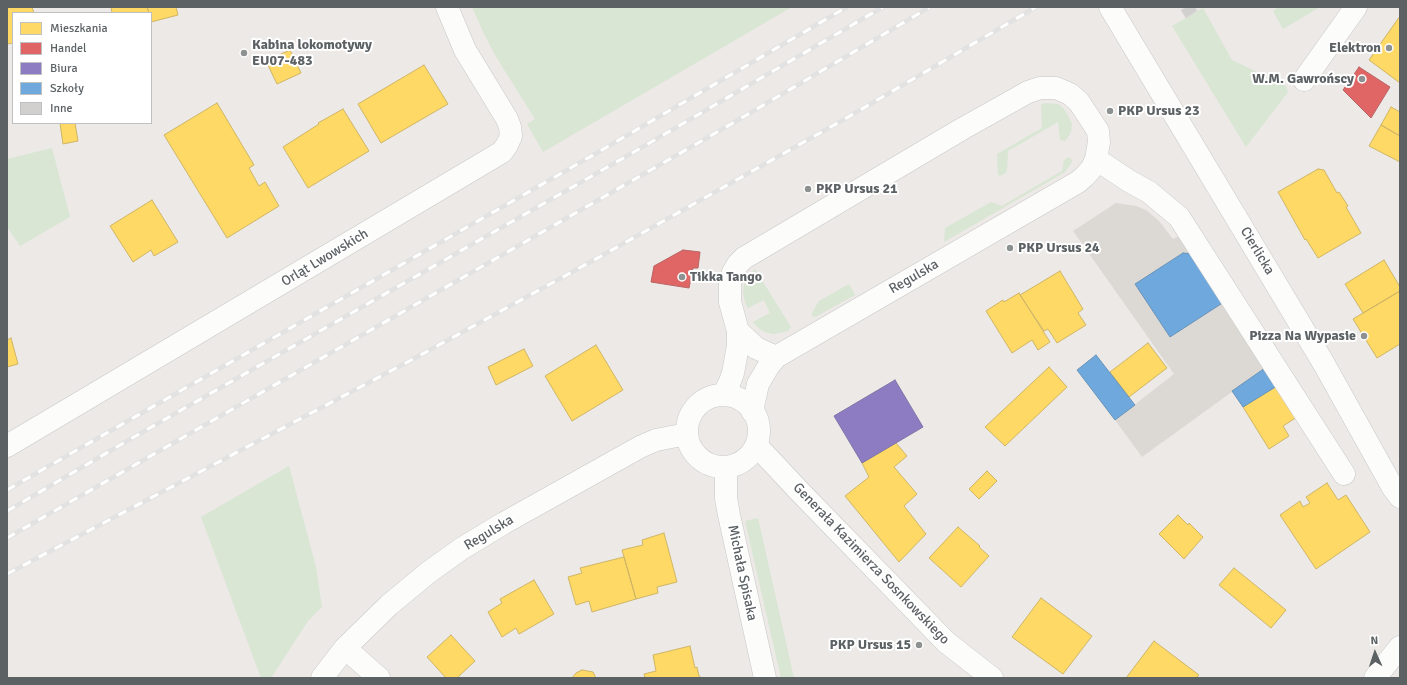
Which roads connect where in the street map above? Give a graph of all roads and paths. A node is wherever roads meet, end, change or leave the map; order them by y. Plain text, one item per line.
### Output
1 (447, 7) edge
2 (1110, 7) edge
3 (1356, 7) edge
4 (1304, 80) dead end
5 (1096, 160) junction
6 (738, 331) junction
7 (776, 357) junction
8 (723, 395) junction
9 (752, 411) junction
10 (687, 434) junction
11 (756, 444) junction
12 (7, 446) edge
13 (726, 467) junction
14 (1344, 474) dead end
15 (1400, 497) edge
16 (1400, 647) edge
17 (345, 648) junction
18 (322, 678) edge
19 (379, 678) edge
20 (765, 678) edge
21 (992, 678) edge
22 (1376, 678) edge

1 - 12 street, Orląt Lwowskich
2 - 15 street, Cierlicka
3 - 4 street
5 - 6 street
5 - 7 street, Regulska
5 - 14 street
6 - 7 street
6 - 8 street
7 - 9 street, Regulska
8 - 9 street
8 - 10 street
9 - 11 street
10 - 13 street
10 - 17 street, Regulska
11 - 13 street
11 - 21 street, Generała Kazimierza Sosnkowskiego
13 - 20 street, Michała Spisaka
16 - 22 street
17 - 18 street, Regulska
17 - 19 street

